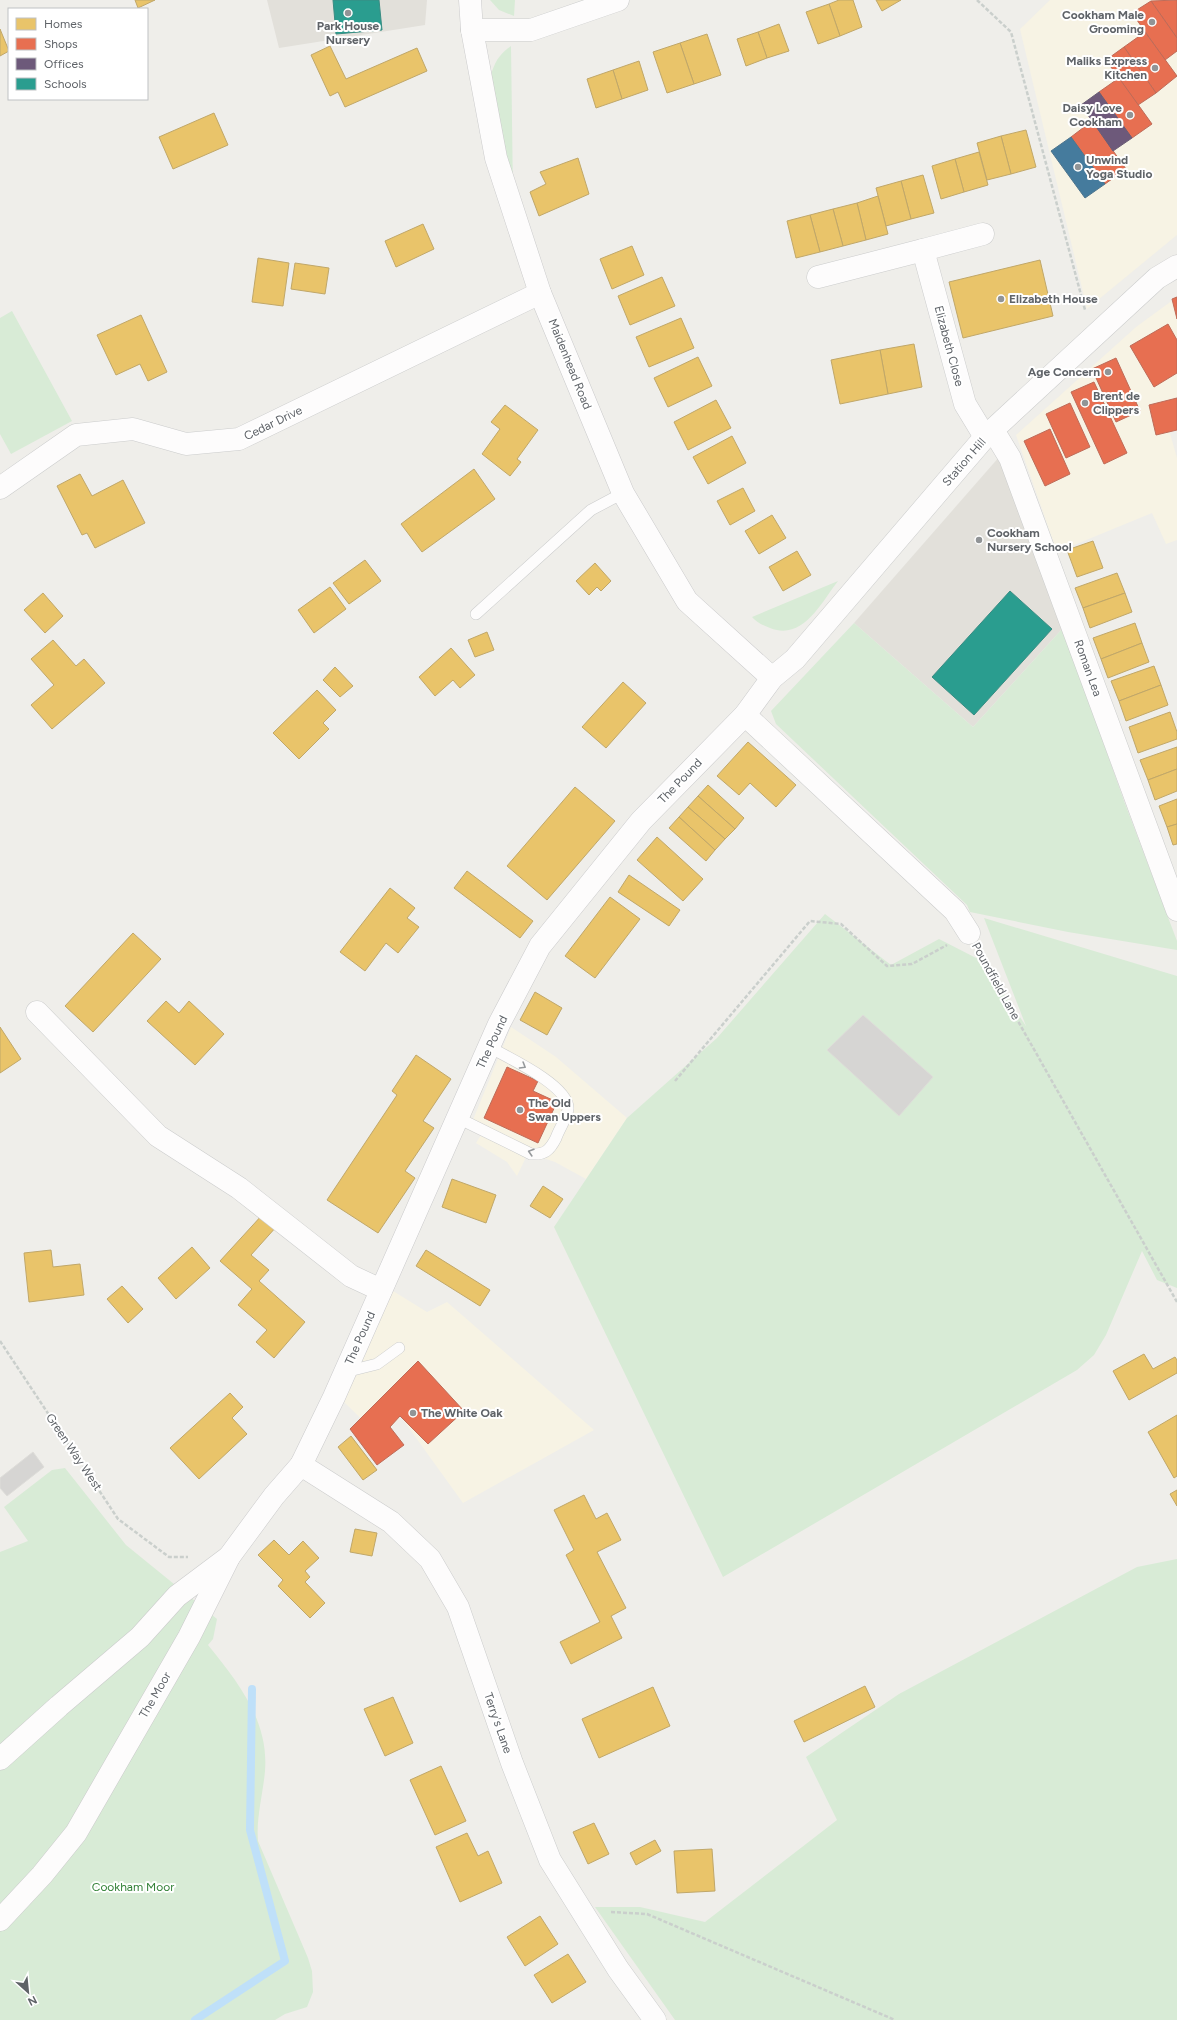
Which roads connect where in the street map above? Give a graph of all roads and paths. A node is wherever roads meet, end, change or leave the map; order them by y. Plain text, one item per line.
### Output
1 (470, 0) edge
2 (618, 0) edge
3 (977, 0) edge
4 (472, 30) junction
5 (983, 234) dead end
6 (923, 250) junction
7 (1177, 266) edge
8 (818, 277) dead end
9 (540, 293) junction
10 (1093, 337) junction
11 (989, 433) junction
12 (0, 488) edge
13 (623, 493) junction
14 (476, 614) dead end
15 (772, 678) junction
16 (745, 715) junction
17 (1177, 910) edge
18 (969, 933) junction
19 (37, 1012) dead end
20 (489, 1047) junction
21 (675, 1082) dead end
22 (458, 1118) junction
23 (381, 1290) junction
24 (1177, 1302) edge
25 (0, 1342) edge
26 (399, 1348) dead end
27 (345, 1372) junction
28 (301, 1464) junction
29 (160, 1551) dead end
30 (229, 1557) junction
31 (0, 1760) edge
32 (581, 1910) junction
33 (0, 1920) edge
34 (655, 2020) edge
35 (895, 2020) edge

1 - 4 street, Maidenhead Road
2 - 4 street
3 - 10 path
4 - 9 street, Maidenhead Road
5 - 6 street
6 - 8 street
6 - 11 street, Elizabeth Close
7 - 10 street, Station Hill
9 - 12 street, Cedar Drive
9 - 13 street, Maidenhead Road
10 - 11 street, Station Hill
11 - 15 street, Station Hill
11 - 17 street, Roman Lea
13 - 14 lane
13 - 15 street, Maidenhead Road
15 - 16 street, The Pound
16 - 18 street, Poundfield Lane
16 - 20 street, The Pound
18 - 21 path
18 - 24 path, Poundfield Lane
19 - 23 street
20 - 22 street, The Pound
20 -> 22 lane
22 - 23 street, The Pound
23 - 27 street, The Pound
25 - 29 path, Green Way West
26 - 27 lane
27 - 28 street, The Pound
28 - 30 street, The Moor
28 - 32 street, Terry's Lane
30 - 31 street
30 - 33 street, The Moor
32 - 34 street, Terry's Lane
32 - 35 path

